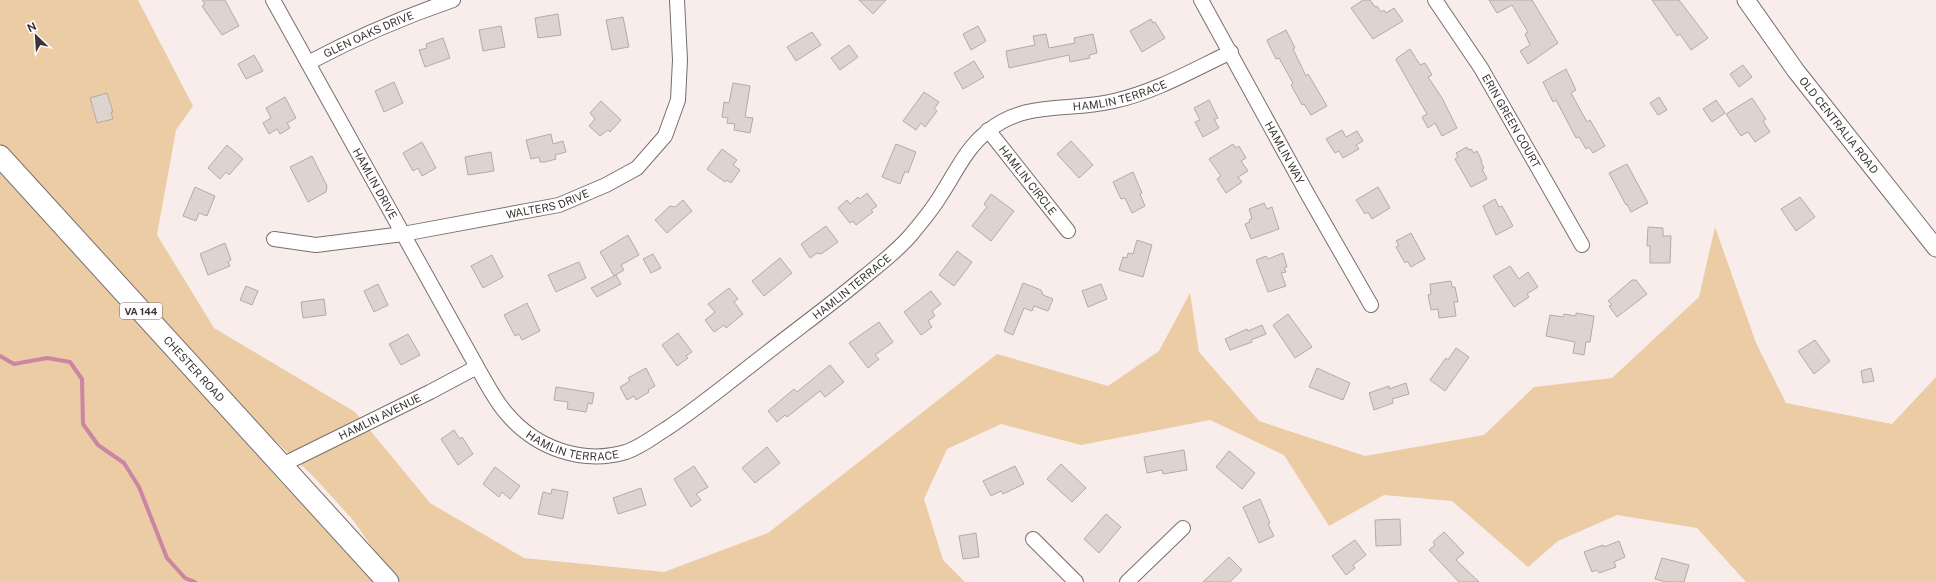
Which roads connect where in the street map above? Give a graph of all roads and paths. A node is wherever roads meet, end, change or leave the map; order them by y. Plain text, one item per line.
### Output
1 (273, 0) edge
2 (454, 0) edge
3 (677, 0) edge
4 (1201, 0) edge
5 (1435, 0) edge
6 (1746, 0) edge
7 (1230, 52) junction
8 (308, 63) junction
9 (988, 130) junction
10 (0, 156) edge
11 (1068, 231) dead end
12 (403, 234) junction
13 (274, 239) dead end
14 (1582, 244) dead end
15 (1936, 248) edge
16 (1371, 305) dead end
17 (477, 367) junction
18 (282, 465) junction
19 (1183, 528) dead end
20 (1033, 539) dead end
21 (388, 582) edge
22 (1076, 582) edge
23 (1127, 582) edge

1 - 8 street, HAMLIN DRIVE
2 - 8 street, GLEN OAKS DRIVE
3 - 12 street, WALTERS DRIVE
4 - 7 street, HAMLIN WAY
5 - 14 street, ERIN GREEN COURT
6 - 15 street, OLD CENTRALIA ROAD
7 - 9 street, HAMLIN TERRACE
7 - 16 street, HAMLIN WAY
8 - 12 street, HAMLIN DRIVE
9 - 11 street, HAMLIN CIRCLE
9 - 17 street, HAMLIN TERRACE
10 - 18 main road, CHESTER ROAD / VA 144
12 - 13 street, WALTERS DRIVE
12 - 17 street, HAMLIN DRIVE
17 - 18 street, HAMLIN AVENUE
18 - 21 main road, CHESTER ROAD / VA 144
19 - 23 street
20 - 22 street

